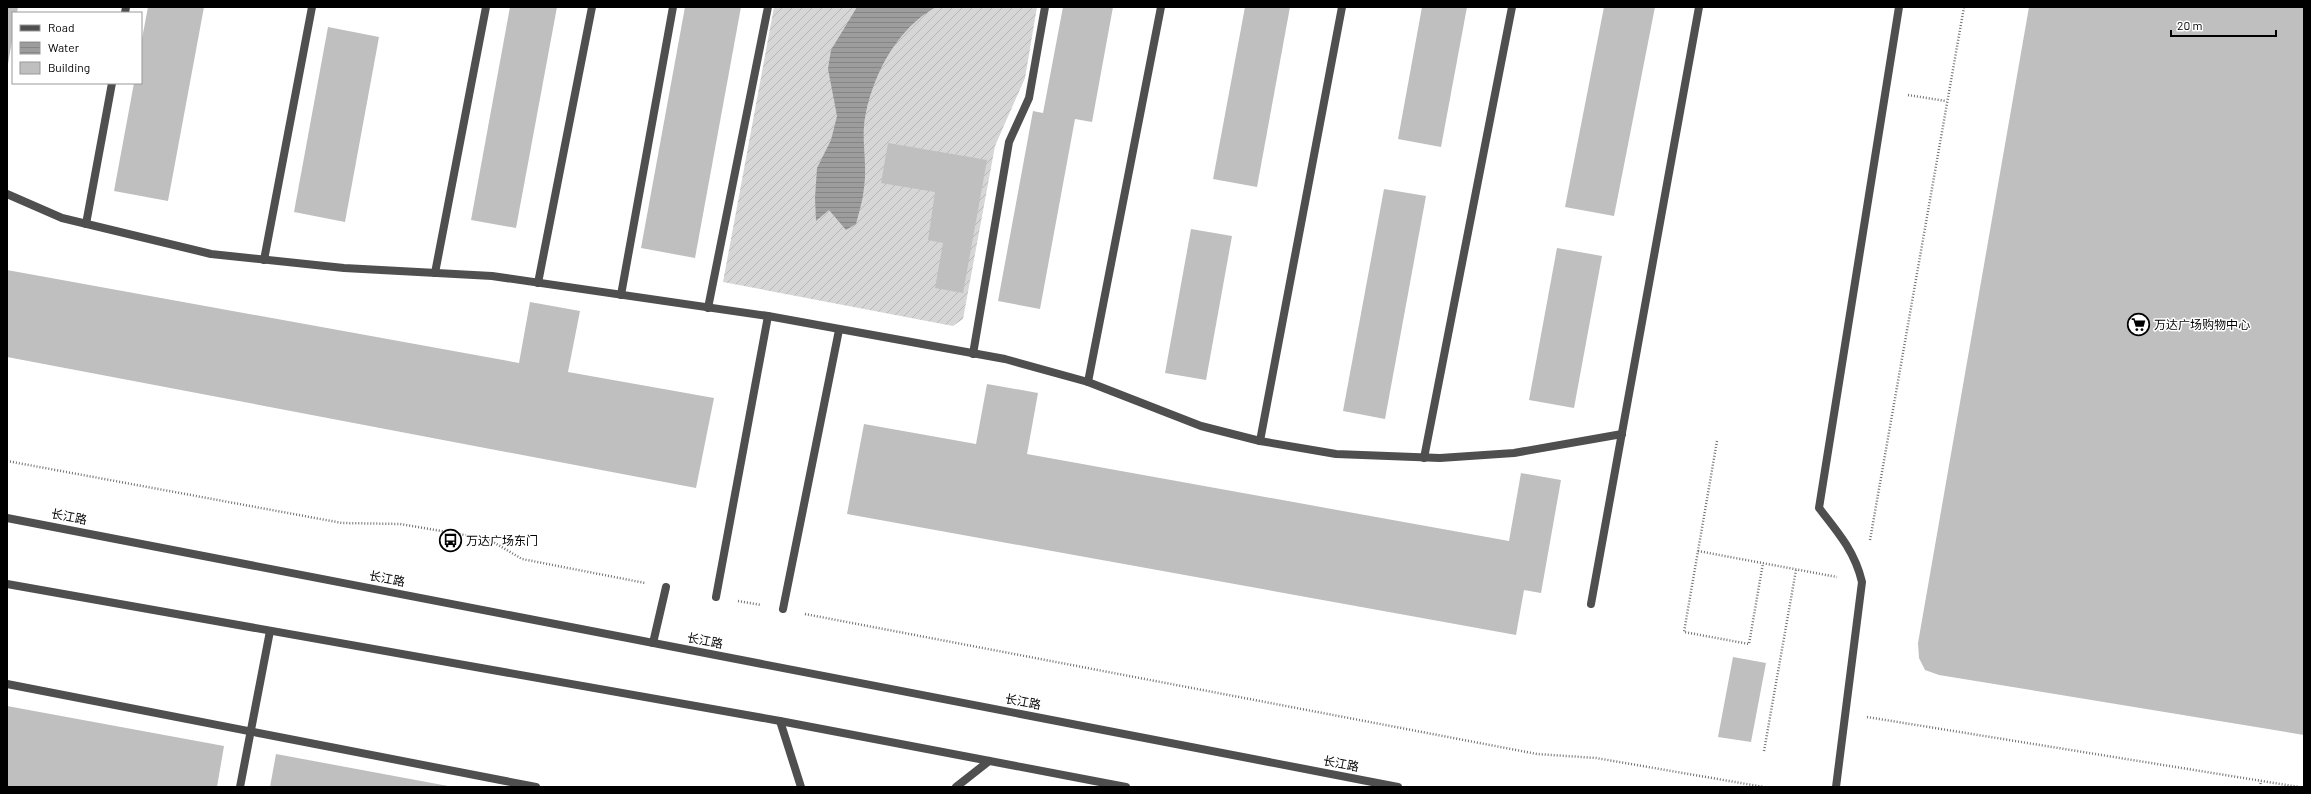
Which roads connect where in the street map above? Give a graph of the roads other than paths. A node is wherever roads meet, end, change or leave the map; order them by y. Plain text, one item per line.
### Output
1 (312, 7) edge
2 (486, 7) edge
3 (592, 7) edge
4 (673, 7) edge
5 (768, 7) edge
6 (1045, 7) edge
7 (1161, 7) edge
8 (1342, 7) edge
9 (1512, 7) edge
10 (1698, 7) edge
11 (1899, 7) edge
12 (112, 84) edge
13 (7, 194) edge
14 (86, 224) junction
15 (264, 260) junction
16 (435, 273) junction
17 (538, 283) junction
18 (621, 295) junction
19 (708, 308) junction
20 (768, 316) junction
21 (839, 330) junction
22 (974, 354) junction
23 (1088, 382) junction
24 (1622, 434) junction
25 (1260, 442) junction
26 (1424, 458) junction
27 (7, 518) edge
28 (7, 584) edge
29 (666, 587) road end
30 (716, 596) road end
31 (1592, 604) dead end
32 (784, 610) road end
33 (270, 631) junction
34 (654, 643) junction
35 (7, 684) edge
36 (780, 721) junction
37 (251, 731) junction
38 (989, 761) junction
39 (240, 787) edge
40 (536, 787) edge
41 (801, 787) edge
42 (956, 787) edge
43 (1126, 787) edge
44 (1398, 787) edge
45 (1836, 787) edge

1 - 15 street
2 - 16 street
3 - 17 street
4 - 18 street
5 - 19 street
6 - 22 street
7 - 23 street
8 - 25 street
9 - 26 street
10 - 24 street
11 - 45 street
12 - 14 street
13 - 14 street
14 - 15 street
15 - 16 street
16 - 17 street
17 - 18 street
18 - 19 street
19 - 20 street
20 - 21 street
20 - 30 street
21 - 22 street
21 - 32 street
22 - 23 street
23 - 25 street
24 - 26 street
24 - 31 street
25 - 26 street
27 - 34 street, 长江路
28 - 33 street
29 - 34 street
33 - 36 street
33 - 37 street
34 - 44 street, 长江路
35 - 37 street
36 - 38 street
36 - 41 street
37 - 39 street
37 - 40 street
38 - 42 street
38 - 43 street

